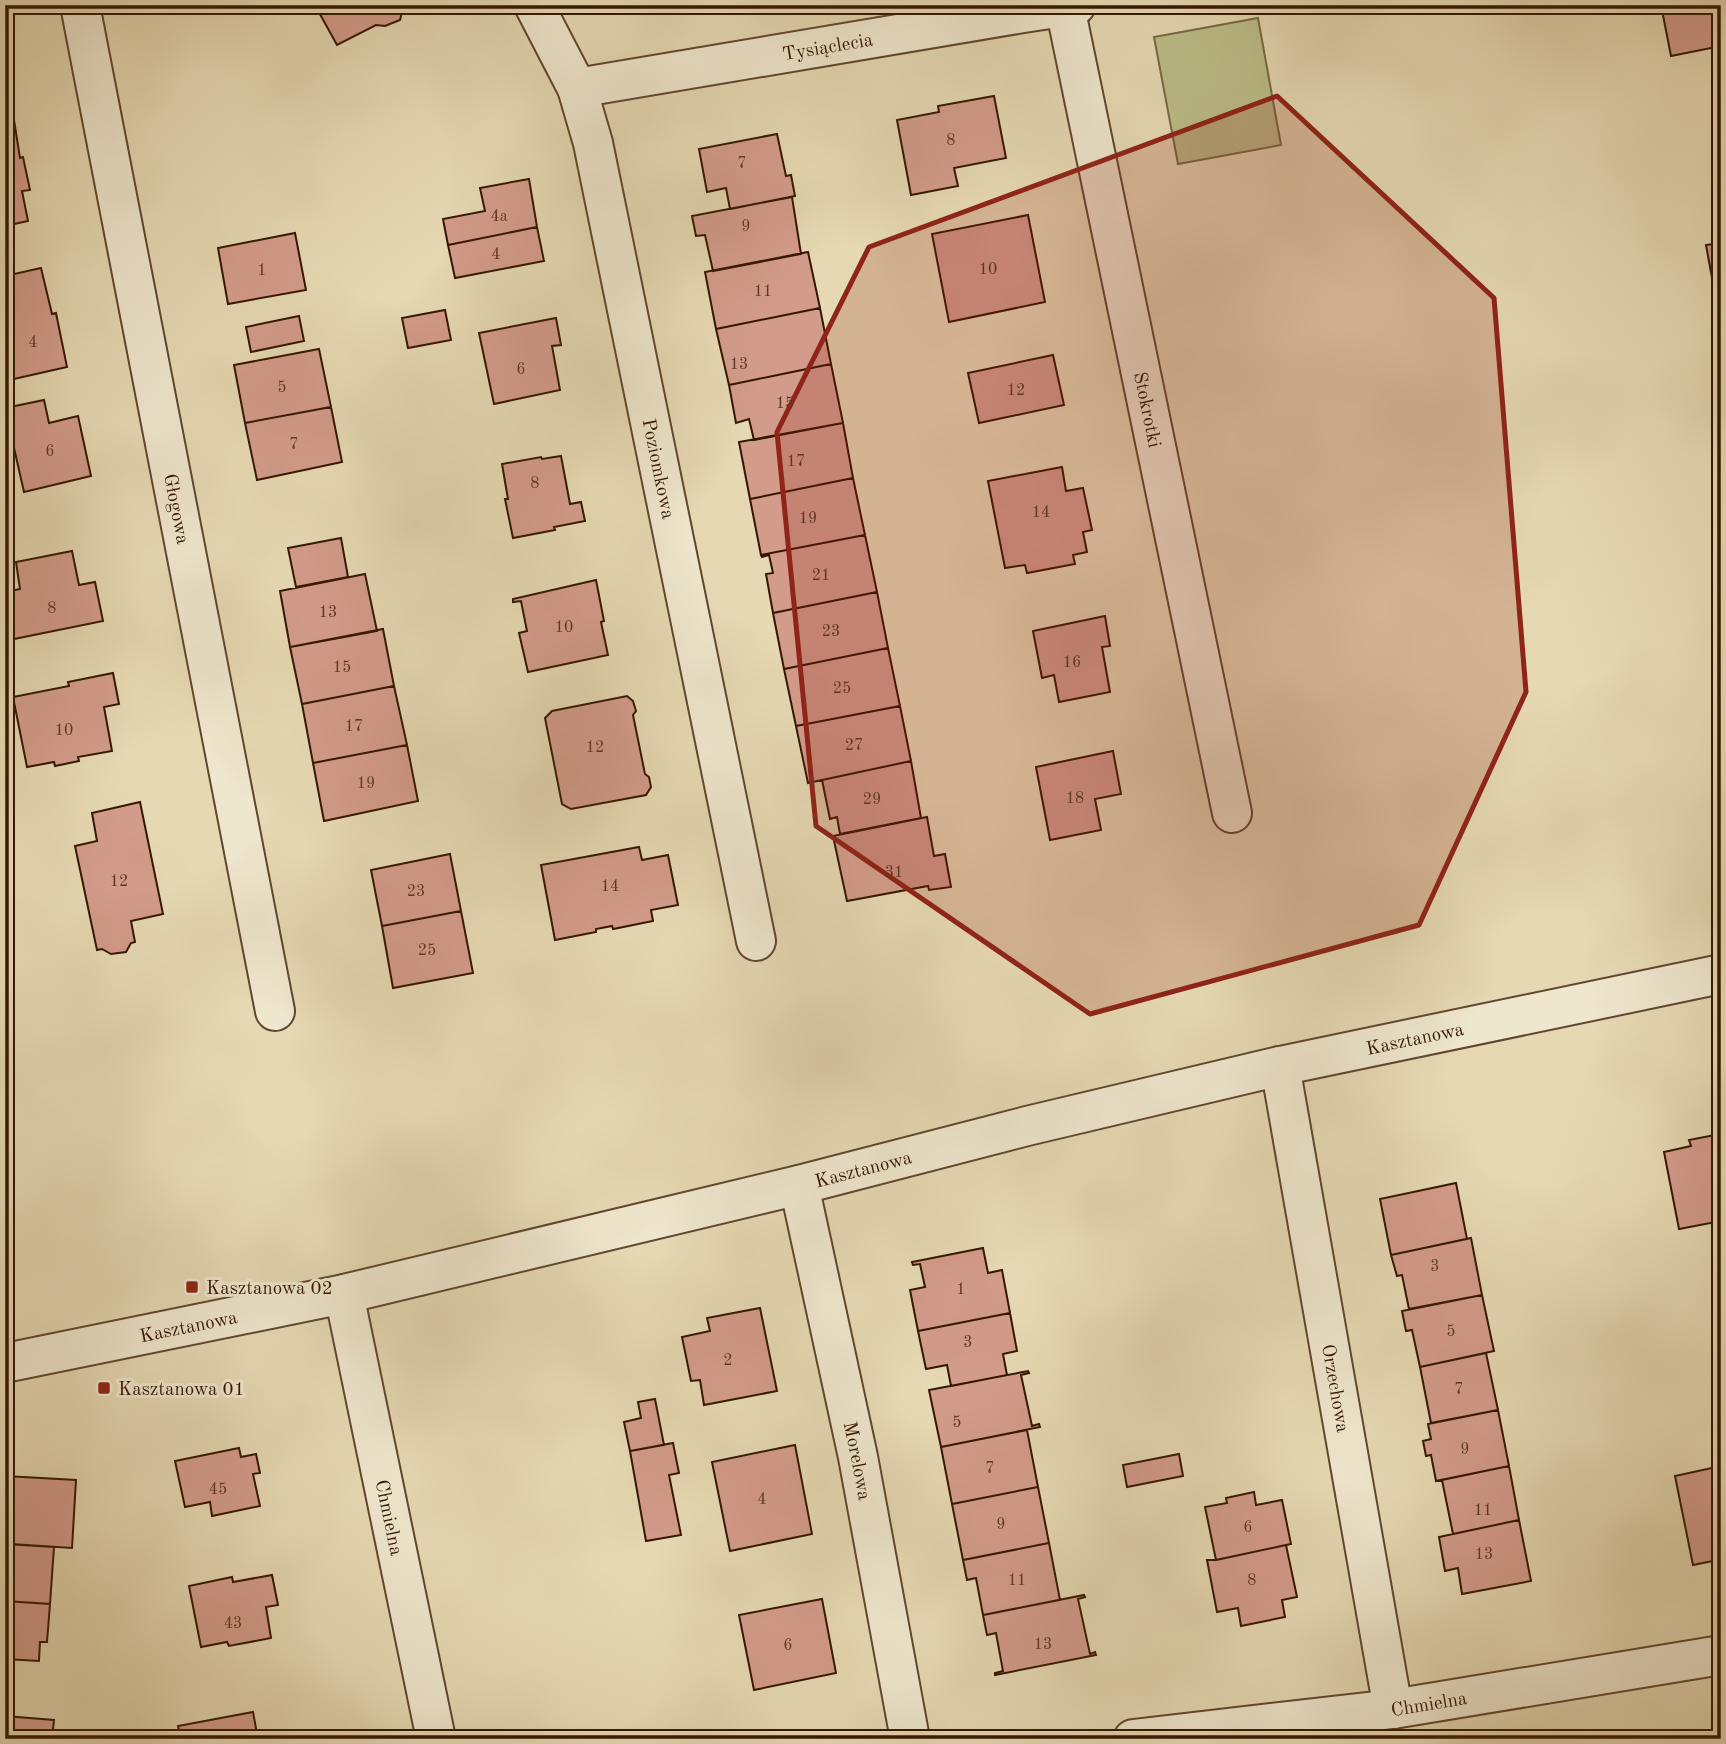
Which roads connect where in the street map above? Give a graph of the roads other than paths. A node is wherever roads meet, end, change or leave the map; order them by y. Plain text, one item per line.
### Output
1 (80, 5) edge
2 (534, 5) edge
3 (1071, 6) edge
4 (578, 88) junction
5 (1232, 813) dead end
6 (756, 941) dead end
7 (1721, 974) edge
8 (275, 1011) dead end
9 (1280, 1066) junction
10 (799, 1185) junction
11 (344, 1294) junction
12 (5, 1363) edge
13 (1721, 1655) edge
14 (1393, 1709) junction
15 (436, 1739) edge
16 (911, 1739) edge
17 (1133, 1739) edge

1 - 8 street, Głogowa
2 - 4 street, Poziomkowa
3 - 4 street, Tysiąclecia
3 - 5 street, Stokrotki
4 - 6 street, Poziomkowa
7 - 9 street, Kasztanowa
9 - 10 street, Kasztanowa
9 - 14 street, Orzechowa
10 - 11 street, Kasztanowa
10 - 16 street, Morelowa
11 - 12 street, Kasztanowa
11 - 15 street, Chmielna
13 - 14 street, Chmielna
14 - 17 street, Chmielna

